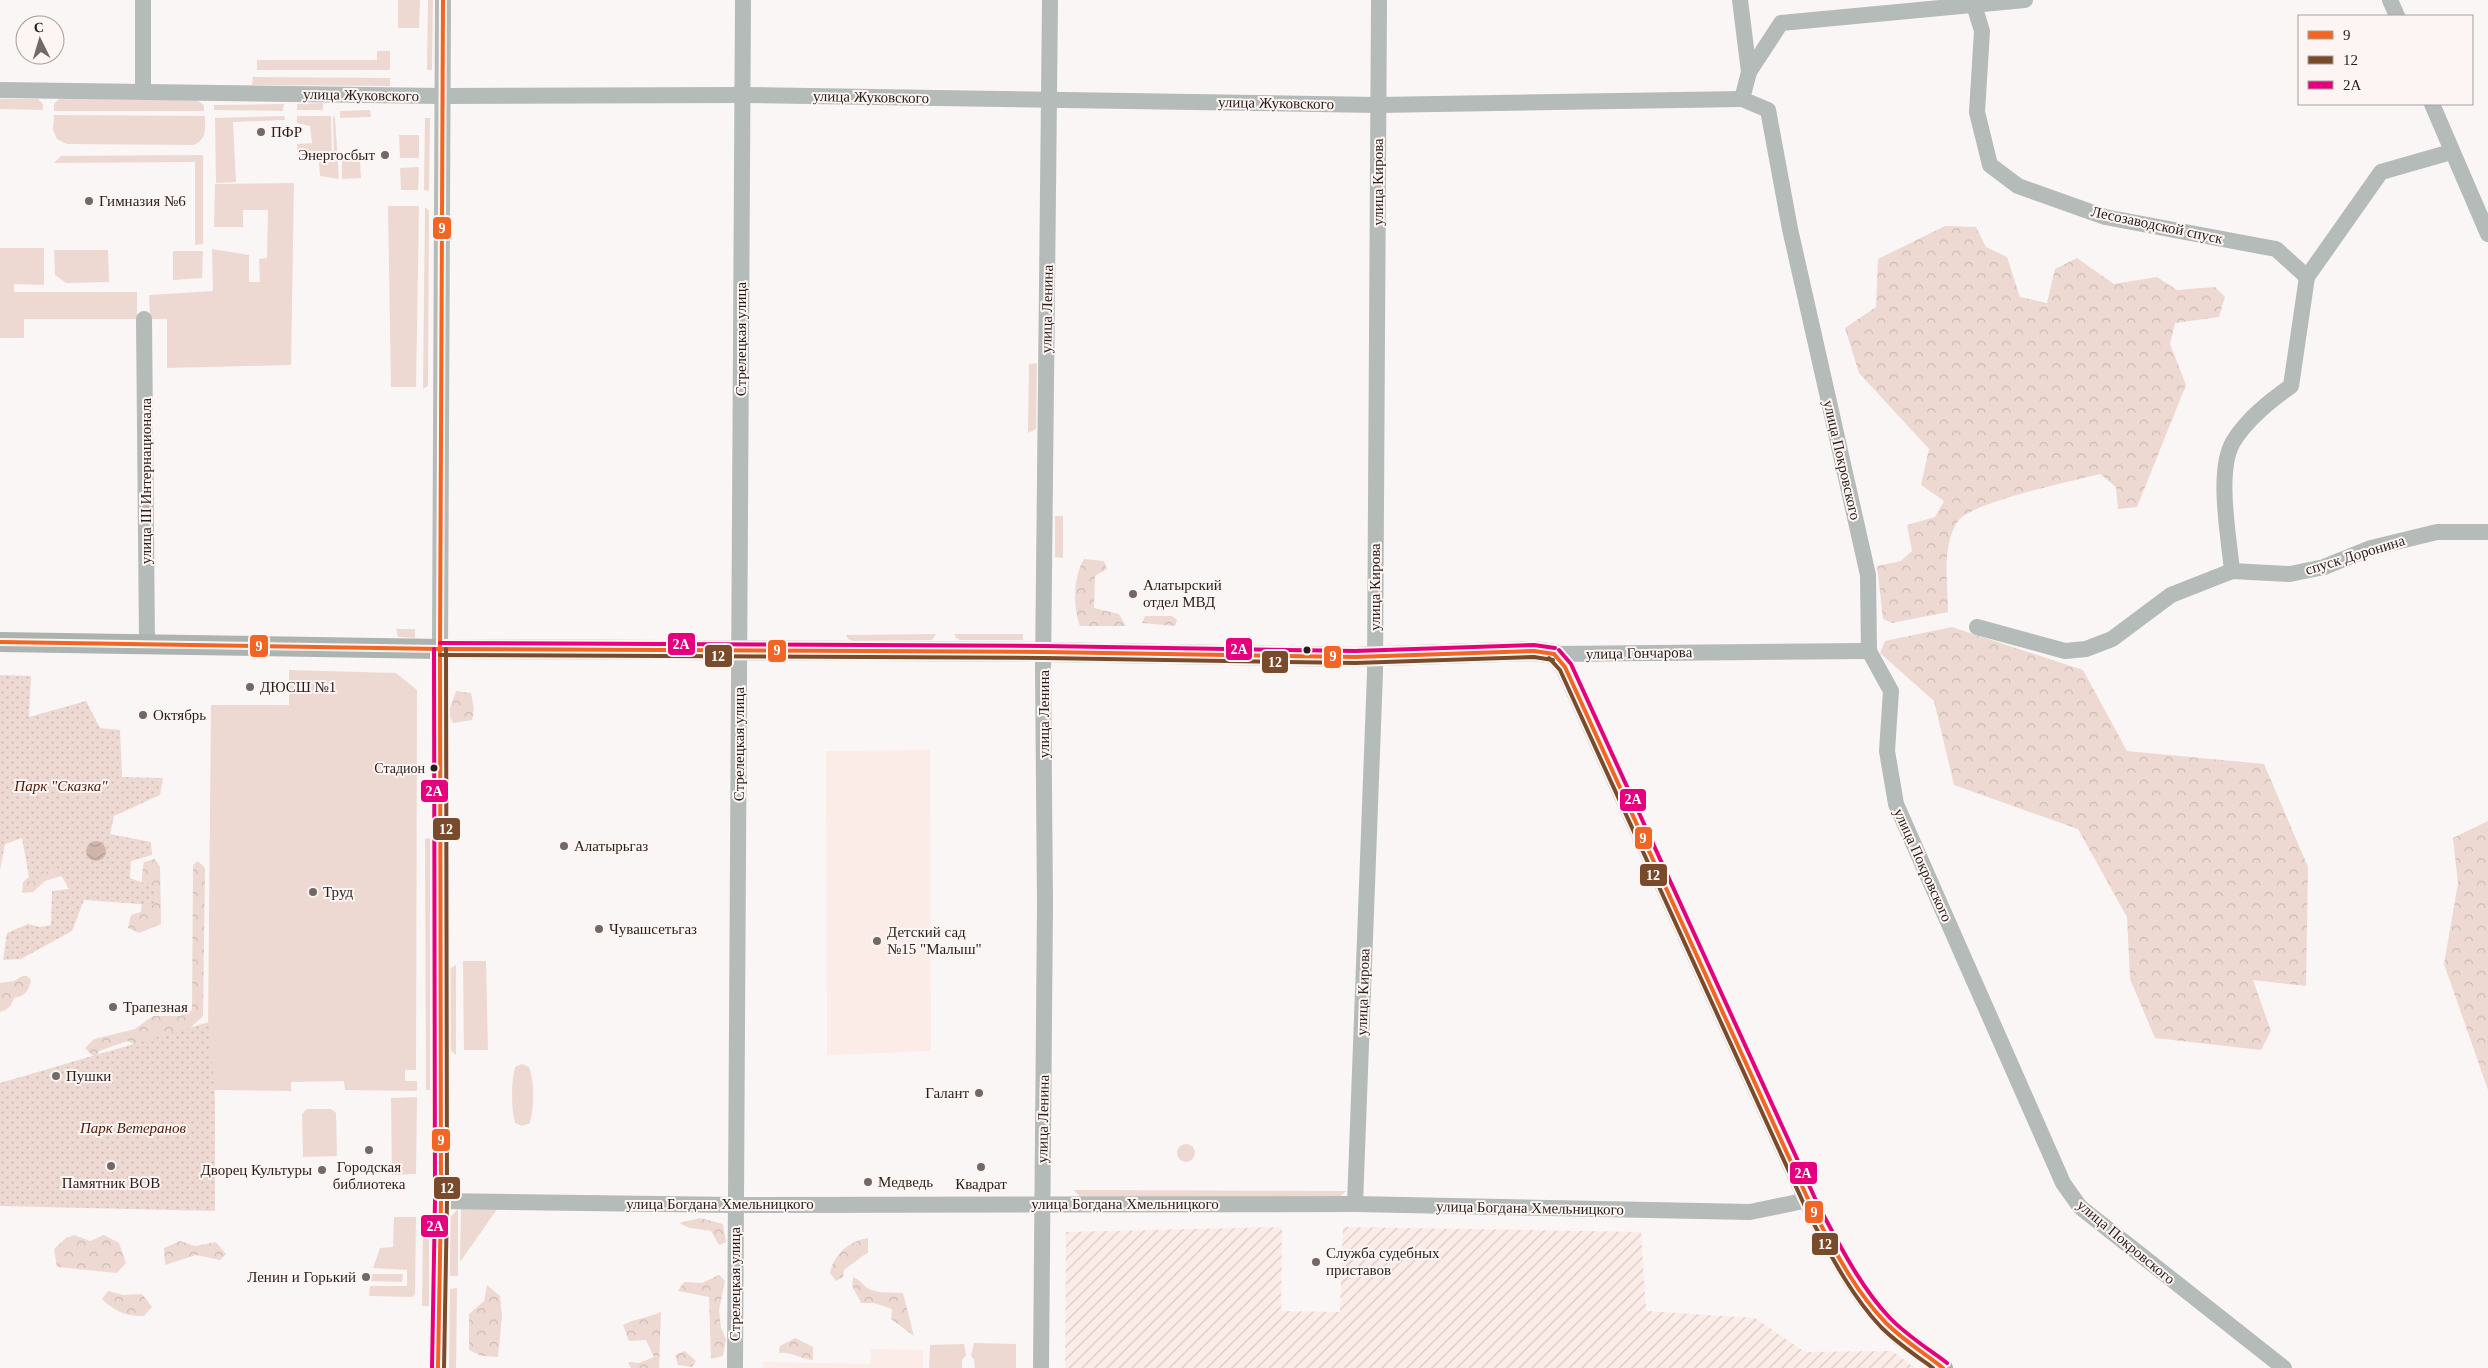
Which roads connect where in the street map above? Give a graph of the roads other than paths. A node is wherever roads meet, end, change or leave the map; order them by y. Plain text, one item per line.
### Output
1 (143, 0) edge
2 (443, 0) edge
3 (743, 0) edge
4 (1050, 0) edge
5 (1379, 0) edge
6 (1740, 0) edge
7 (2025, 0) edge
8 (2390, 0) edge
9 (1974, 5) junction
10 (2397, 15) edge
11 (1749, 72) junction
12 (0, 90) edge
13 (143, 92) junction
14 (742, 95) junction
15 (442, 96) junction
16 (1050, 99) junction
17 (1742, 99) junction
18 (1378, 105) junction
19 (2432, 105) edge
20 (2451, 152) junction
21 (2488, 234) edge
22 (2307, 277) junction
23 (144, 319) dead end
24 (2488, 532) edge
25 (2232, 571) junction
26 (1977, 627) dead end
27 (0, 642) edge
28 (147, 643) junction
29 (440, 649) junction
30 (740, 651) junction
31 (1869, 651) junction
32 (1044, 652) junction
33 (1554, 654) junction
34 (1375, 656) junction
35 (1808, 1200) junction
36 (441, 1201) junction
37 (1042, 1204) junction
38 (1355, 1204) junction
39 (735, 1206) junction
40 (438, 1368) edge
41 (734, 1368) edge
42 (1041, 1368) edge
43 (1943, 1368) edge
44 (2284, 1368) edge

1 - 13 street
2 - 15 street
3 - 14 street, Стрелецкая улица
4 - 16 street, улица Ленина
5 - 18 street, улица Кирова
6 - 11 street
7 - 9 street
8 - 10 street
9 - 11 street
9 - 22 street, Лесозаводской спуск
11 - 17 street
12 - 13 street, улица Жуковского
13 - 15 street, улица Жуковского
14 - 15 street, улица Жуковского
14 - 16 street, улица Жуковского
14 - 30 street, Стрелецкая улица
15 - 29 street
16 - 18 street, улица Жуковского
16 - 32 street, улица Ленина
17 - 18 street, улица Жуковского
17 - 31 street, улица Покровского
18 - 34 street, улица Кирова
19 - 20 street
20 - 21 street
20 - 22 street
22 - 25 street
23 - 28 street, улица III Интернационала
24 - 25 street, спуск Доронина
25 - 26 street, спуск Доронина
27 - 28 main road, улица Гончарова
28 - 29 main road, улица Гончарова
29 - 30 main road, улица Гончарова
29 - 36 street
30 - 32 main road, улица Гончарова
30 - 39 street, Стрелецкая улица
31 - 33 street, улица Гончарова
31 - 44 street, улица Покровского
32 - 34 main road, улица Гончарова
32 - 37 street, улица Ленина
33 - 34 main road, улица Гончарова
33 - 35 main road
34 - 38 street, улица Кирова
35 - 38 street, улица Богдана Хмельницкого
35 - 43 main road
36 - 39 street, улица Богдана Хмельницкого
36 - 40 street
37 - 38 street, улица Богдана Хмельницкого
37 - 39 street, улица Богдана Хмельницкого
37 - 42 street, улица Ленина
39 - 41 street, Стрелецкая улица

